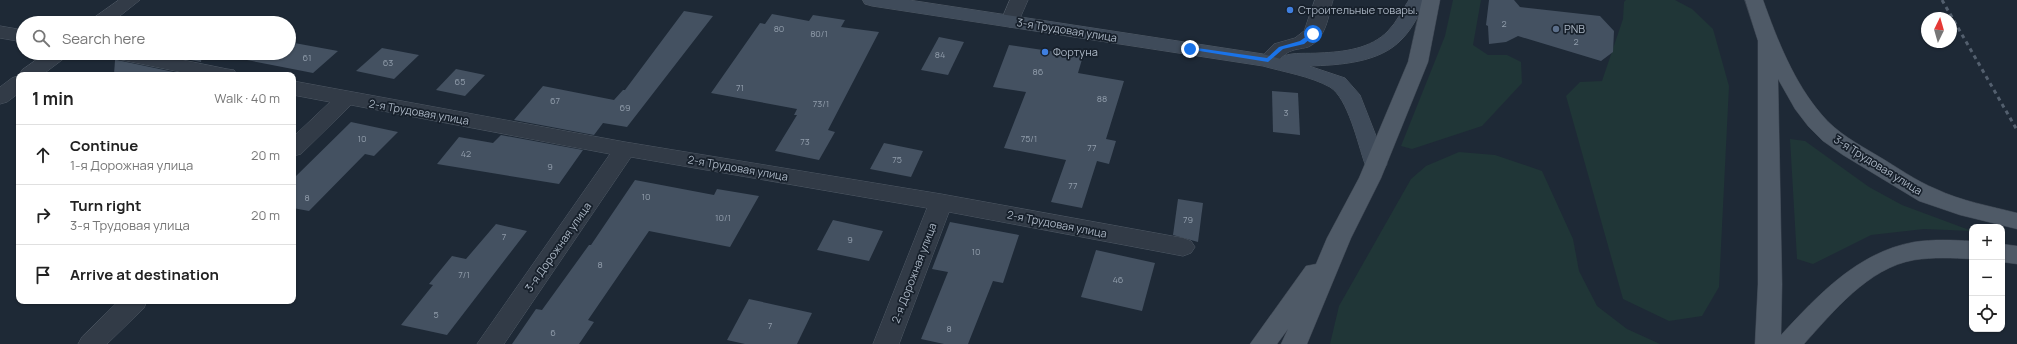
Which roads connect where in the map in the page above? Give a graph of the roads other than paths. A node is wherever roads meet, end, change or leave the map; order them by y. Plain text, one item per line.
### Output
1 (131, 0) edge
2 (872, 0) edge
3 (1019, 0) edge
4 (1324, 0) edge
5 (1418, 0) edge
6 (1431, 0) edge
7 (1754, 0) edge
8 (109, 16) edge
9 (1010, 21) junction
10 (0, 32) edge
11 (16, 35) edge
12 (1768, 41) junction
13 (50, 60) edge
14 (152, 60) edge
15 (1266, 60) junction
16 (34, 72) edge
17 (212, 72) edge
18 (16, 85) edge
19 (296, 89) edge
20 (0, 97) edge
21 (345, 99) junction
22 (296, 146) edge
23 (625, 149) junction
24 (1376, 164) junction
25 (941, 202) junction
26 (2015, 221) edge
27 (1339, 238) junction
28 (1183, 248) dead end
29 (1969, 250) edge
30 (2005, 253) edge
31 (2017, 255) edge
32 (132, 304) edge
33 (91, 344) edge
34 (490, 344) edge
35 (886, 344) edge
36 (1263, 344) edge
37 (1294, 344) edge
38 (1768, 344) edge
39 (1788, 344) edge

1 - 8 street
2 - 9 street, 3-я Трудовая улица
3 - 9 street
4 - 15 street
5 - 15 street
6 - 24 main road
7 - 12 main road
9 - 15 street, 3-я Трудовая улица
10 - 11 street
12 - 26 main road, 3-я Трудовая улица
12 - 38 main road
13 - 16 street
14 - 17 street
15 - 24 street
18 - 20 street
19 - 21 street, 2-я Трудовая улица
21 - 22 street
21 - 23 street, 2-я Трудовая улица
23 - 25 street, 2-я Трудовая улица
23 - 34 street, 3-я Дорожная улица
24 - 27 main road
25 - 28 street, 2-я Трудовая улица
25 - 35 street, 2-я Дорожная улица
27 - 36 main road
27 - 37 main road
29 - 39 main road
30 - 31 main road
32 - 33 street

